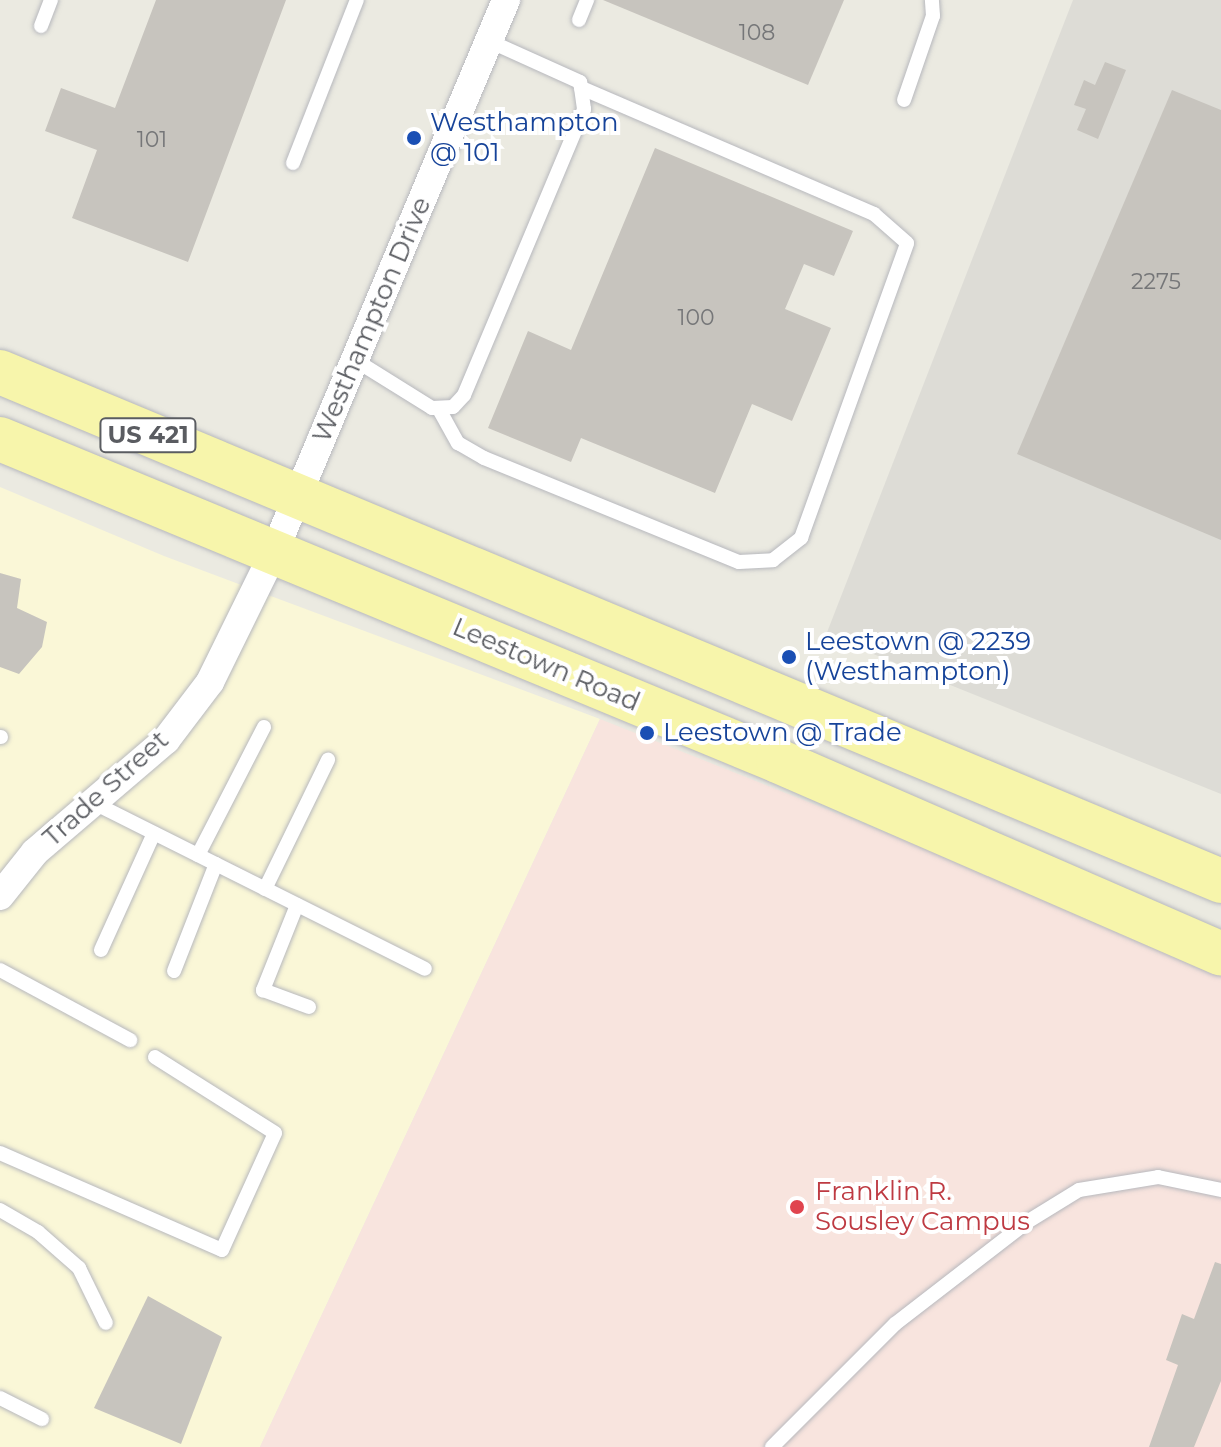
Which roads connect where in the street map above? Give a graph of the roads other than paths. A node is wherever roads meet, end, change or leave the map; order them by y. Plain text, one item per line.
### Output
1 (51, 0) edge
2 (357, 0) edge
3 (506, 0) edge
4 (587, 0) edge
5 (932, 0) edge
6 (579, 20) dead end
7 (41, 26) dead end
8 (489, 41) junction
9 (581, 88) junction
10 (904, 100) dead end
11 (293, 163) dead end
12 (355, 360) junction
13 (0, 372) edge
14 (440, 411) junction
15 (0, 439) edge
16 (297, 499) junction
17 (274, 552) junction
18 (264, 727) dead end
19 (328, 760) dead end
20 (94, 803) junction
21 (154, 833) junction
22 (198, 855) junction
23 (216, 864) junction
24 (1221, 881) edge
25 (265, 889) junction
26 (0, 896) edge
27 (297, 905) junction
28 (101, 950) dead end
29 (1221, 954) edge
30 (425, 969) dead end
31 (0, 970) edge
32 (174, 971) dead end
33 (309, 1007) dead end
34 (130, 1040) dead end
35 (155, 1057) dead end
36 (0, 1153) edge
37 (1221, 1190) edge
38 (0, 1210) edge
39 (106, 1323) dead end
40 (0, 1398) edge
41 (42, 1419) dead end
42 (772, 1447) edge

1 - 7 lane
2 - 11 lane
3 - 8 street, Westhampton Drive
4 - 6 lane
5 - 10 lane
8 - 9 lane
8 - 12 street, Westhampton Drive
9 - 14 lane
9 - 14 lane
12 - 14 lane
12 - 16 street, Westhampton Drive
13 - 16 main road, US 421
15 - 17 main road, Leestown Road / US 421
16 - 17 street, Westhampton Drive
16 - 24 main road, US 421
17 - 20 street, Trade Street
17 - 29 main road, Leestown Road / US 421
18 - 22 lane
19 - 25 lane
20 - 21 lane
20 - 26 street, Trade Street
21 - 22 lane
21 - 28 lane
22 - 23 lane
23 - 25 lane
23 - 32 lane
25 - 27 lane
27 - 30 lane
27 - 33 lane
31 - 34 lane
35 - 36 lane
37 - 42 lane
38 - 39 lane
40 - 41 lane

